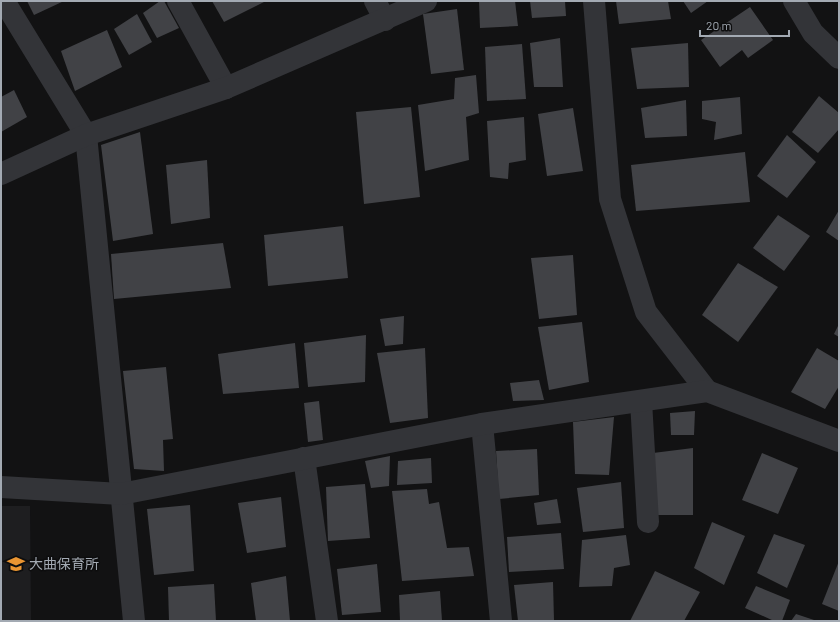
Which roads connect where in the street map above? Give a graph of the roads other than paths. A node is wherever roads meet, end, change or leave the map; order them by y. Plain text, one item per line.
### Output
1 (4, 1) edge
2 (178, 1) edge
3 (426, 1) edge
4 (594, 1) edge
5 (794, 1) edge
6 (380, 10) edge
7 (839, 58) edge
8 (226, 88) junction
9 (86, 135) junction
10 (1, 174) edge
11 (707, 391) junction
12 (641, 400) junction
13 (482, 424) junction
14 (839, 441) edge
15 (304, 458) junction
16 (1, 487) edge
17 (121, 494) junction
18 (648, 522) dead end
19 (134, 621) edge
20 (327, 621) edge
21 (501, 621) edge

1 - 9 street
2 - 8 street
3 - 6 street
4 - 11 street
5 - 7 street
6 - 8 street
8 - 9 street
9 - 10 street
9 - 17 street
11 - 12 street
11 - 14 street
12 - 13 street
12 - 18 street
13 - 15 street
13 - 21 street
15 - 17 street
15 - 20 street
16 - 17 street
17 - 19 street

